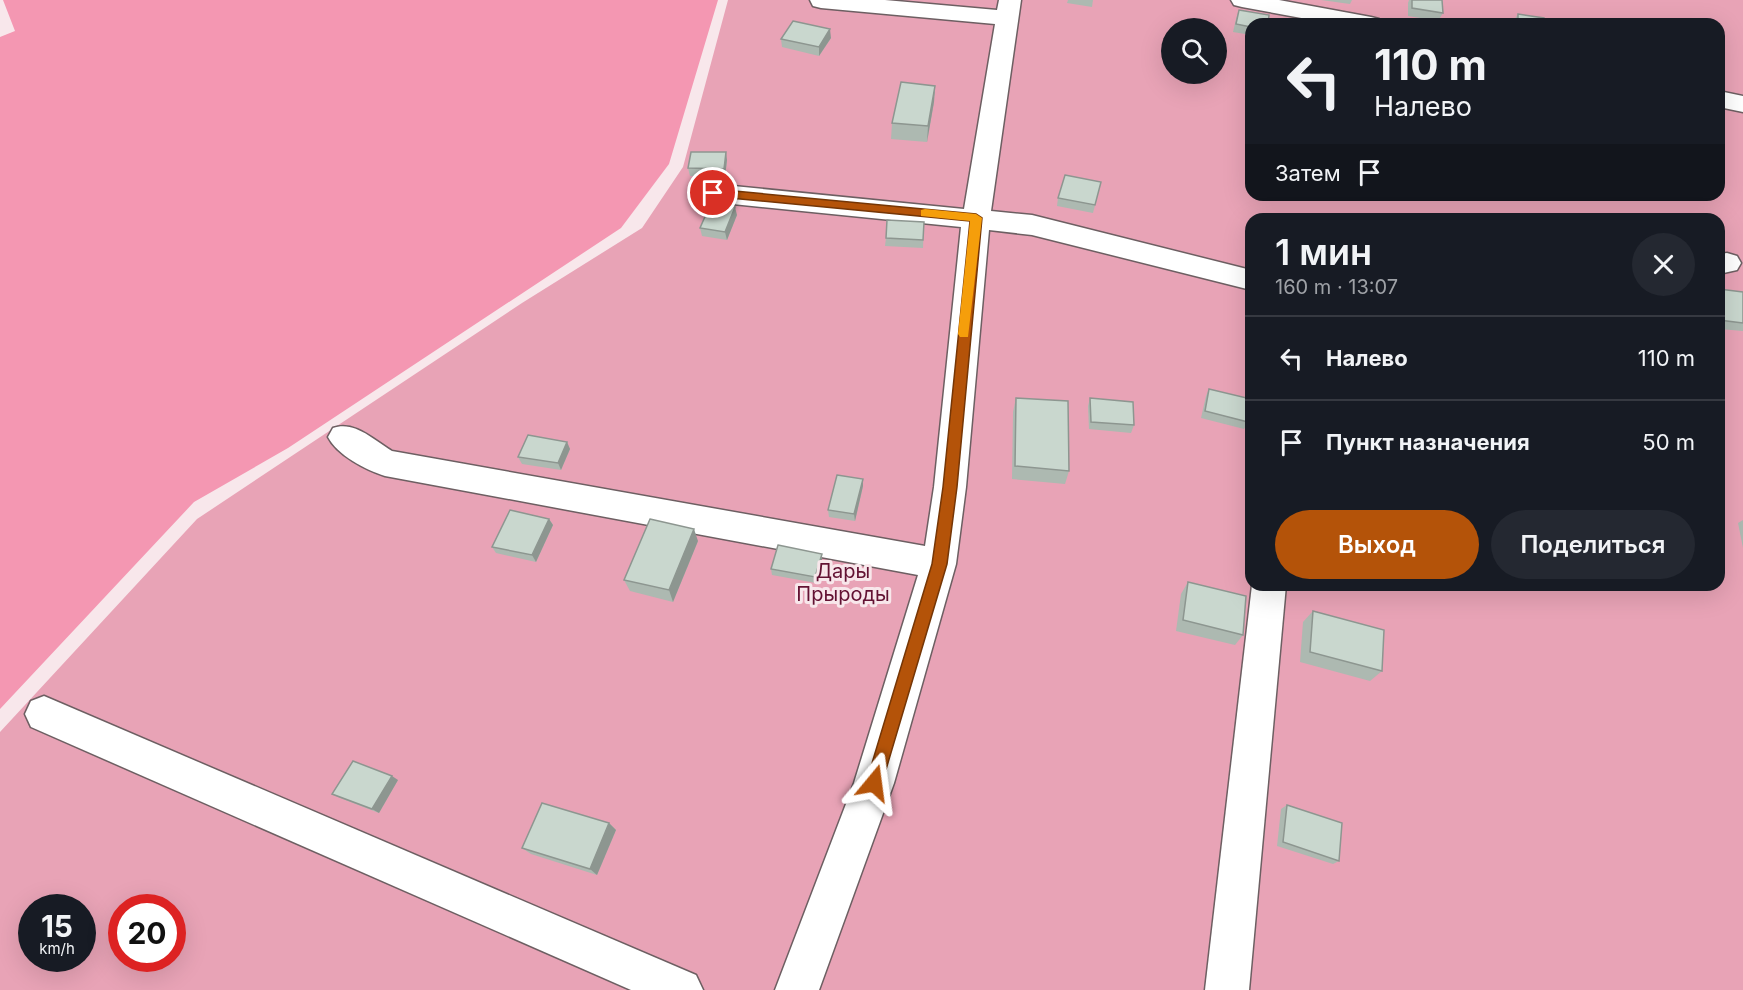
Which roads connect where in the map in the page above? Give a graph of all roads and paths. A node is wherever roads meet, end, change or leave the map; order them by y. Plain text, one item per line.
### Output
1 (1242, 0) edge
2 (821, 1) edge
3 (1009, 9) edge
4 (1339, 18) edge
5 (1725, 100) edge
6 (1743, 104) edge
7 (713, 193) dead end
8 (976, 218) junction
9 (1245, 278) edge
10 (344, 437) dead end
11 (939, 564) junction
12 (1268, 591) edge
13 (44, 714) dead end
14 (681, 990) edge
15 (797, 990) edge
16 (1227, 990) edge

1 - 4 lane
2 - 3 lane
3 - 8 lane
5 - 6 lane
7 - 8 lane
8 - 9 lane
8 - 11 lane
10 - 11 lane
11 - 15 lane
12 - 16 lane
13 - 14 lane

